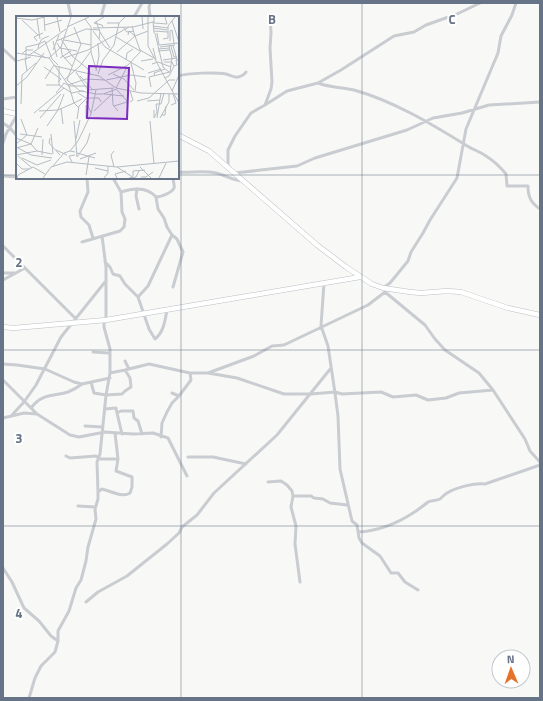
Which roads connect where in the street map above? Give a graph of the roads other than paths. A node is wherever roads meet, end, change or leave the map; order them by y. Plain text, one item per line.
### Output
1 (68, 3) edge
2 (105, 3) edge
3 (142, 3) edge
4 (150, 3) edge
5 (480, 3) edge
6 (516, 3) edge
7 (270, 15) dead end
8 (71, 16) edge
9 (101, 16) edge
10 (135, 16) edge
11 (150, 16) edge
12 (3, 49) edge
13 (16, 61) edge
14 (246, 72) dead end
15 (179, 76) edge
16 (318, 83) junction
17 (16, 97) edge
18 (3, 99) edge
19 (540, 102) edge
20 (265, 105) junction
21 (474, 109) junction
22 (3, 111) edge
23 (16, 114) edge
24 (16, 116) edge
25 (424, 121) junction
26 (3, 123) edge
27 (10, 128) junction
28 (16, 135) edge
29 (179, 136) edge
30 (3, 143) edge
31 (463, 144) junction
32 (228, 168) junction
33 (179, 172) edge
34 (235, 173) junction
35 (3, 176) edge
36 (16, 177) edge
37 (87, 179) edge
38 (114, 179) edge
39 (173, 179) edge
40 (245, 181) junction
41 (137, 189) junction
42 (121, 192) junction
43 (156, 197) junction
44 (139, 209) dead end
45 (540, 209) edge
46 (172, 235) junction
47 (102, 236) junction
48 (93, 238) junction
49 (82, 242) dead end
50 (3, 246) edge
51 (105, 262) junction
52 (25, 268) junction
53 (3, 273) edge
54 (16, 273) junction
55 (360, 277) junction
56 (3, 280) edge
57 (106, 282) junction
58 (324, 283) junction
59 (173, 287) dead end
60 (386, 290) junction
61 (138, 297) junction
62 (167, 310) junction
63 (143, 314) junction
64 (540, 314) edge
65 (74, 321) junction
66 (105, 321) junction
67 (321, 326) junction
68 (3, 327) edge
69 (94, 352) dead end
70 (109, 353) junction
71 (125, 361) dead end
72 (3, 364) edge
73 (331, 368) junction
74 (45, 369) junction
75 (129, 369) junction
76 (125, 370) junction
77 (110, 373) junction
78 (190, 373) junction
79 (208, 373) junction
80 (110, 378) junction
81 (3, 380) edge
82 (91, 382) junction
83 (82, 384) junction
84 (493, 390) junction
85 (335, 392) junction
86 (172, 393) dead end
87 (310, 394) junction
88 (106, 395) junction
89 (180, 396) junction
90 (24, 402) junction
91 (31, 408) junction
92 (105, 409) junction
93 (118, 413) junction
94 (37, 414) junction
95 (12, 415) junction
96 (3, 418) edge
97 (85, 426) dead end
98 (102, 427) junction
99 (102, 432) junction
100 (115, 433) junction
101 (122, 434) junction
102 (142, 434) junction
103 (161, 437) junction
104 (66, 456) dead end
105 (188, 457) dead end
106 (99, 458) junction
107 (118, 459) junction
108 (246, 464) junction
109 (540, 464) edge
110 (187, 476) dead end
111 (268, 482) dead end
112 (98, 492) junction
113 (293, 496) junction
114 (347, 505) junction
115 (78, 506) dead end
116 (95, 507) junction
117 (358, 532) junction
118 (3, 568) edge
119 (300, 582) dead end
120 (418, 590) dead end
121 (86, 602) dead end
122 (58, 642) junction
123 (29, 698) edge

1 - 8 street
2 - 9 street
3 - 10 street
4 - 11 street
5 - 16 street
6 - 21 street
7 - 20 street
12 - 13 street
14 - 15 street
16 - 20 street
16 - 25 street
17 - 18 street
19 - 21 street
20 - 32 street
21 - 25 street
21 - 31 street
22 - 23 street
24 - 27 street
25 - 31 street
25 - 34 street
26 - 27 street
27 - 28 street
27 - 30 street
29 - 32 street
31 - 45 street
31 - 60 street
32 - 34 street
33 - 40 street
34 - 40 street
35 - 36 street
37 - 48 street
38 - 42 street
39 - 43 street
40 - 55 street
41 - 42 street
41 - 43 street
41 - 44 street
42 - 47 street
43 - 46 street
46 - 59 street
46 - 61 street
47 - 48 street
47 - 51 street
48 - 49 street
50 - 52 street
51 - 57 street
51 - 61 street
52 - 54 street
52 - 65 street
53 - 54 street
54 - 56 street
55 - 58 street
55 - 60 street
57 - 65 street
57 - 66 street
58 - 62 street
58 - 67 street
60 - 64 street
60 - 67 street
60 - 84 street
61 - 63 street
62 - 63 street
62 - 63 street
63 - 66 street
65 - 66 street
65 - 68 street
65 - 74 street
66 - 70 street
67 - 73 street
67 - 79 street
69 - 70 street
70 - 77 street
71 - 75 street
72 - 74 street
73 - 85 street
73 - 87 street
74 - 83 street
74 - 90 street
75 - 76 street
75 - 78 street
76 - 77 street
76 - 88 street
77 - 80 street
78 - 79 street
78 - 89 street
79 - 87 street
80 - 82 street
80 - 88 street
81 - 90 street
82 - 83 street
82 - 88 street
83 - 91 street
84 - 85 street
84 - 109 street
85 - 87 street
85 - 114 street
86 - 89 street
87 - 108 street
88 - 92 street
89 - 103 street
90 - 91 street
90 - 95 street
91 - 94 street
92 - 93 street
92 - 98 street
93 - 101 street
93 - 102 street
94 - 95 street
94 - 99 street
95 - 96 street
97 - 98 street
98 - 99 street
99 - 100 street
99 - 106 street
100 - 101 street
100 - 107 street
101 - 102 street
102 - 103 street
103 - 110 street
104 - 106 street
105 - 108 street
106 - 107 street
106 - 112 street
107 - 112 street
108 - 121 street
109 - 117 street
111 - 113 street
112 - 116 street
113 - 114 street
113 - 119 street
114 - 117 street
115 - 116 street
116 - 122 street
117 - 120 street
118 - 122 street
122 - 123 street

